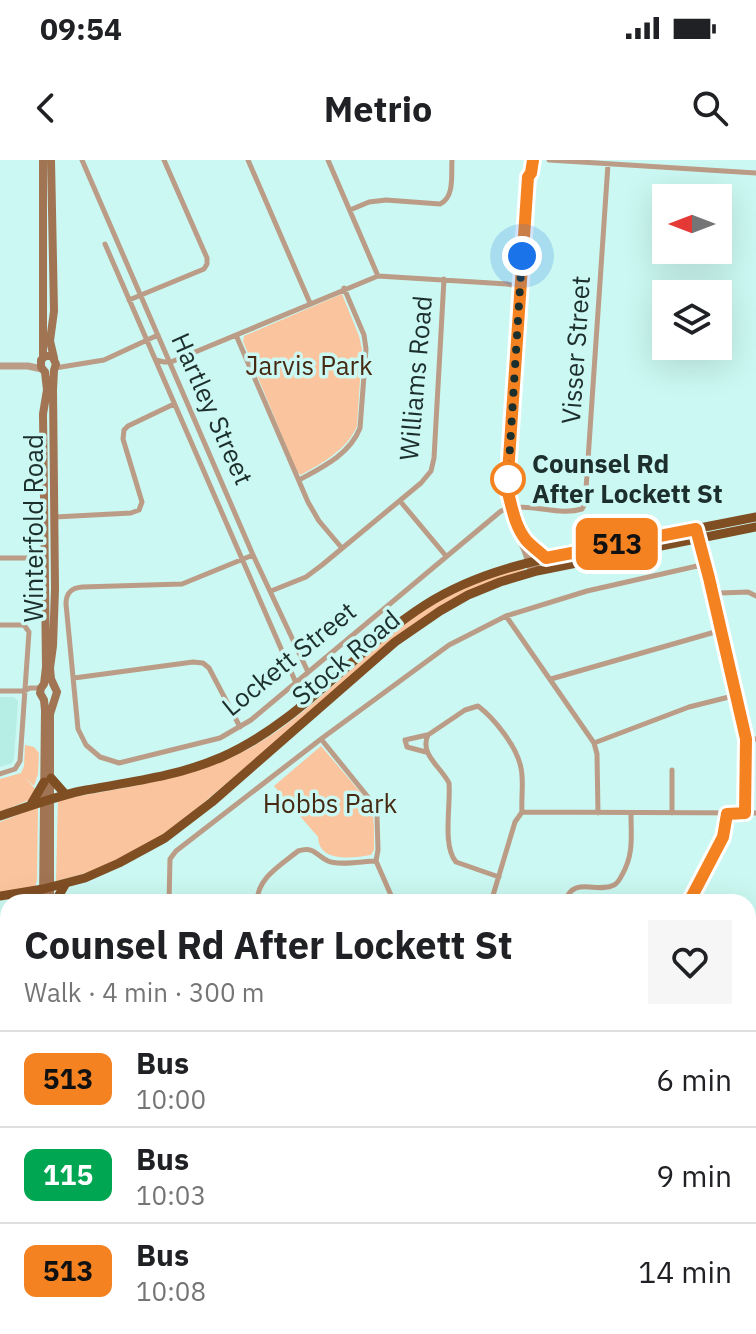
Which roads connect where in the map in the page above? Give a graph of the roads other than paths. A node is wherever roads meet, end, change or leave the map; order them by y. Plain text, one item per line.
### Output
1 (43, 160) edge
2 (51, 160) edge
3 (82, 160) edge
4 (164, 160) edge
5 (248, 160) edge
6 (328, 160) edge
7 (452, 160) edge
8 (531, 160) edge
9 (549, 160) edge
10 (623, 162) edge
11 (608, 164) junction
12 (756, 173) edge
13 (350, 210) junction
14 (105, 244) dead end
15 (378, 276) junction
16 (444, 279) junction
17 (520, 284) junction
18 (344, 288) junction
19 (141, 295) junction
20 (129, 300) junction
21 (310, 303) junction
22 (158, 335) junction
23 (236, 335) junction
24 (147, 340) junction
25 (155, 359) junction
26 (171, 362) junction
27 (0, 364) edge
28 (49, 364) junction
29 (174, 404) junction
30 (299, 481) junction
31 (400, 501) junction
32 (509, 508) junction
33 (55, 517) junction
34 (756, 517) edge
35 (756, 527) edge
36 (695, 534) junction
37 (527, 542) junction
38 (682, 542) junction
39 (341, 547) junction
40 (696, 551) junction
41 (253, 555) junction
42 (446, 556) junction
43 (0, 558) edge
44 (44, 558) junction
45 (546, 558) junction
46 (242, 561) junction
47 (703, 565) junction
48 (533, 566) junction
49 (271, 591) junction
50 (720, 593) dead end
51 (756, 596) edge
52 (506, 616) junction
53 (50, 617) junction
54 (67, 618) junction
55 (0, 625) edge
56 (722, 630) junction
57 (308, 672) junction
58 (74, 678) junction
59 (551, 679) junction
60 (296, 683) junction
61 (0, 691) edge
62 (24, 691) junction
63 (45, 691) junction
64 (737, 695) junction
65 (240, 727) junction
66 (428, 735) junction
67 (321, 739) junction
68 (746, 739) junction
69 (756, 739) edge
70 (594, 743) junction
71 (427, 753) junction
72 (672, 770) dead end
73 (0, 774) edge
74 (48, 780) junction
75 (66, 795) junction
76 (48, 800) junction
77 (30, 806) junction
78 (522, 812) junction
79 (598, 813) junction
80 (672, 813) junction
81 (745, 813) junction
82 (756, 813) edge
83 (631, 814) junction
84 (727, 814) junction
85 (0, 816) edge
86 (376, 861) junction
87 (499, 877) junction
88 (66, 883) junction
89 (46, 888) junction
90 (23, 893) joint
91 (15, 894) edge
92 (43, 894) edge
93 (49, 894) edge
94 (58, 894) edge
95 (169, 894) edge
96 (257, 894) edge
97 (390, 894) edge
98 (494, 894) edge
99 (568, 894) edge
100 (693, 894) edge

1 - 28 main road, Winterfold Road
2 - 28 main road, Winterfold Road
3 - 19 street, Hartley Street
4 - 19 street
5 - 21 street
6 - 13 street
7 - 13 street
8 - 17 street
9 - 11 street
10 - 11 street
10 - 12 street
11 - 32 street, Visser Street
13 - 15 street
14 - 20 street, Hartley Street
15 - 16 street
15 - 18 street
16 - 17 street
16 - 31 street, Williams Road
17 - 32 street
18 - 21 street
18 - 30 street
19 - 20 street
19 - 22 street, Hartley Street
20 - 24 street, Hartley Street
21 - 23 street
22 - 24 street
22 - 26 street, Hartley Street
23 - 26 street
23 - 30 street
24 - 25 street, Hartley Street
24 - 28 street
25 - 26 street
25 - 29 street, Hartley Street
26 - 41 street, Hartley Street
27 - 28 street
28 - 33 main road, Winterfold Road
28 - 44 main road, Winterfold Road
29 - 33 street
29 - 46 street, Hartley Street
30 - 39 street
31 - 39 street, Williams Road
31 - 42 street
32 - 37 street
32 - 42 street, Lockett Street
32 - 48 street
33 - 53 main road, Winterfold Road
34 - 36 highway, Stock Road
35 - 36 highway, Stock Road
36 - 38 highway, Stock Road
36 - 40 street
36 - 45 highway, Stock Road
36 - 47 street
37 - 45 highway
37 - 48 street
38 - 40 highway
38 - 48 highway, Stock Road
39 - 49 street, Williams Road
40 - 47 street
41 - 46 street
41 - 49 street, Hartley Street
42 - 57 street, Lockett Street
43 - 44 street
44 - 53 main road, Winterfold Road
45 - 48 highway, Stock Road
46 - 54 street
46 - 60 street, Hartley Street
47 - 52 street
47 - 56 street
48 - 75 highway, Stock Road
48 - 88 highway, Stock Road
49 - 57 street, Hartley Street
50 - 51 street
52 - 59 street
52 - 67 street
53 - 54 street
53 - 63 main road, Winterfold Road
54 - 58 street
55 - 62 street
56 - 59 street
56 - 64 street
57 - 60 street, Lockett Street
58 - 65 street
58 - 65 street, Lockett Street
59 - 70 street
60 - 65 street, Lockett Street
61 - 62 street
62 - 63 street
62 - 73 street
63 - 74 main road, Winterfold Road
63 - 74 main road, Winterfold Road
64 - 68 street
64 - 70 street
66 - 71 street
66 - 71 street
66 - 78 street
67 - 86 street
67 - 95 street
68 - 69 street
68 - 81 street
70 - 79 street
71 - 87 street
72 - 80 street
74 - 75 highway
74 - 76 main road, Winterfold Road
74 - 77 highway
75 - 76 highway, Stock Road
76 - 77 highway, Stock Road
76 - 89 main road, Winterfold Road
77 - 85 highway, Stock Road
78 - 79 street
78 - 87 street
79 - 83 street
80 - 83 street
80 - 84 street
81 - 82 street
81 - 84 street
83 - 99 street
84 - 100 street
86 - 96 street
86 - 97 street
87 - 98 street
88 - 89 highway, Stock Road
88 - 94 highway
89 - 90 highway, Stock Road
89 - 92 main road, Winterfold Road
89 - 93 main road, Winterfold Road
90 - 91 highway, Stock Road

